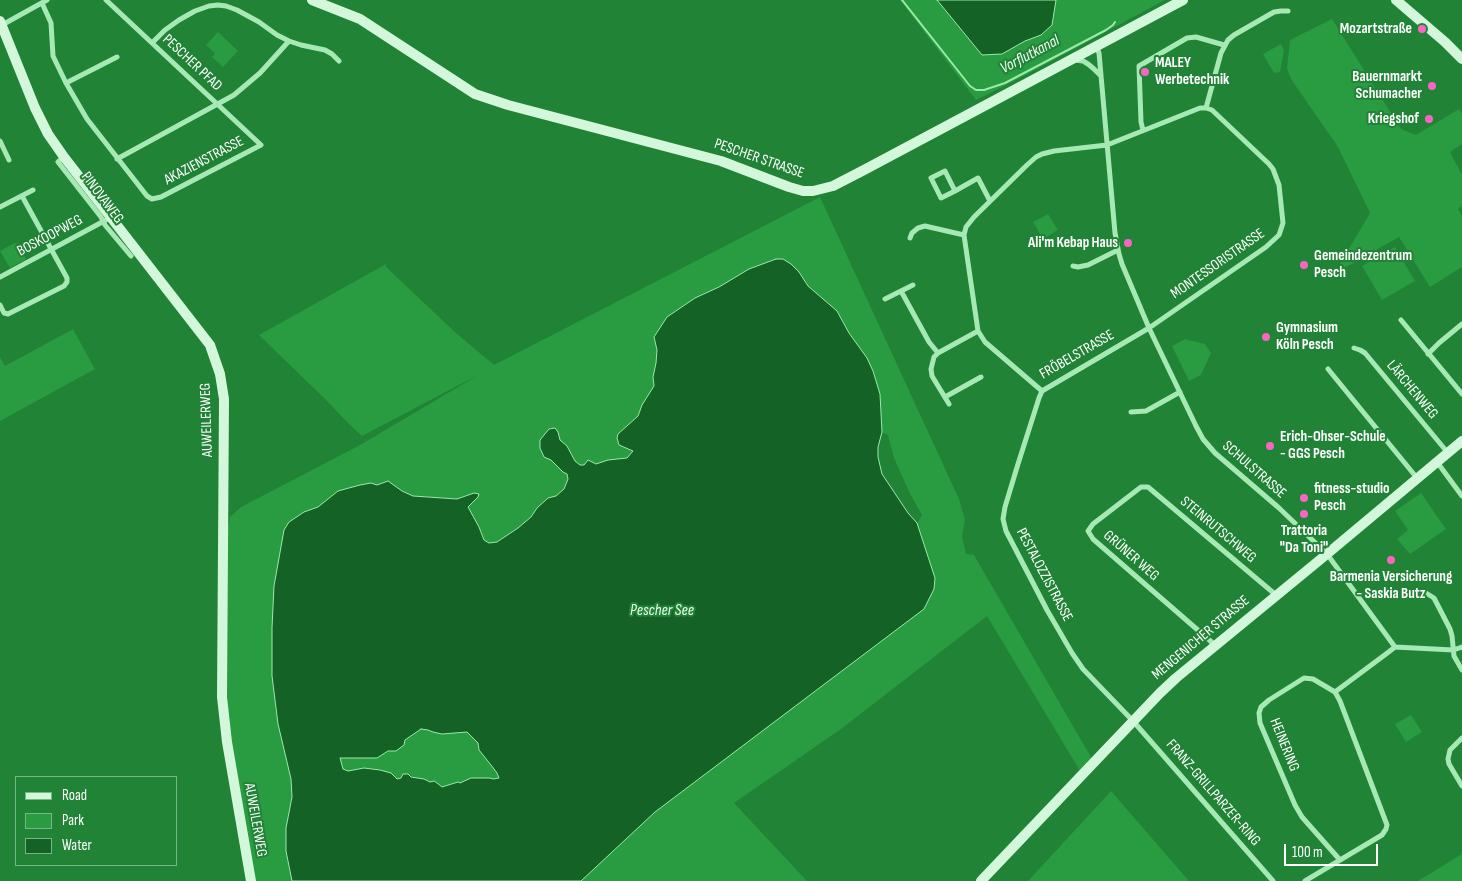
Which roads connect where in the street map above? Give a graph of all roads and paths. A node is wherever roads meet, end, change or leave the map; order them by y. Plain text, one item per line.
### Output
1 (47, 0) edge
2 (106, 0) edge
3 (312, 0) edge
4 (1183, 0) edge
5 (1396, 0) edge
6 (42, 3) junction
7 (1288, 11) dead end
8 (0, 24) edge
9 (289, 41) junction
10 (152, 43) junction
11 (1096, 46) junction
12 (1224, 46) junction
13 (117, 57) dead end
14 (1462, 59) edge
15 (1071, 60) junction
16 (338, 61) dead end
17 (1101, 76) junction
18 (66, 83) junction
19 (218, 105) junction
20 (1206, 108) junction
21 (1143, 130) junction
22 (0, 141) edge
23 (261, 145) joint
24 (1107, 145) junction
25 (118, 159) junction
26 (9, 160) dead end
27 (33, 190) dead end
28 (955, 190) junction
29 (22, 196) junction
30 (990, 201) junction
31 (0, 207) edge
32 (107, 220) junction
33 (964, 235) junction
34 (910, 238) dead end
35 (52, 249) junction
36 (1118, 250) junction
37 (131, 256) dead end
38 (1074, 266) dead end
39 (0, 277) edge
40 (913, 285) dead end
41 (901, 292) junction
42 (884, 299) dead end
43 (0, 305) edge
44 (1401, 320) dead end
45 (1462, 324) edge
46 (1149, 328) junction
47 (978, 331) junction
48 (1354, 348) dead end
49 (938, 353) junction
50 (1428, 354) junction
51 (1328, 369) dead end
52 (981, 377) dead end
53 (1042, 392) junction
54 (1180, 392) junction
55 (1462, 394) edge
56 (945, 397) junction
57 (949, 404) dead end
58 (1131, 412) dead end
59 (1462, 441) edge
60 (1448, 453) junction
61 (1437, 462) junction
62 (1417, 478) junction
63 (1144, 486) joint
64 (1462, 496) edge
65 (1327, 554) junction
66 (1426, 593) dead end
67 (1276, 595) junction
68 (1215, 645) junction
69 (1395, 647) junction
70 (1462, 647) edge
71 (1454, 650) junction
72 (1462, 670) edge
73 (1335, 692) junction
74 (1133, 721) junction
75 (1462, 738) edge
76 (1462, 786) edge
77 (1340, 860) junction
78 (251, 881) edge
79 (981, 881) edge
80 (1273, 881) edge
81 (1305, 881) edge

1 - 6 street
2 - 10 street, PESCHER PFAD
3 - 15 street, PESCHER STRASSE
4 - 11 street, PESCHER STRASSE
5 - 14 street
6 - 8 street
6 - 18 street, AKAZIENSTRASSE
7 - 12 street
8 - 32 street, AUWEILERWEG
9 - 10 street
9 - 16 street
9 - 19 street
10 - 19 street, PESCHER PFAD
11 - 15 street, PESCHER STRASSE
11 - 17 street, SCHULSTRASSE
12 - 20 street
12 - 21 street
13 - 18 street
15 - 17 street
17 - 24 street, SCHULSTRASSE
18 - 25 street, AKAZIENSTRASSE
19 - 23 street, PESCHER PFAD
19 - 25 street
20 - 21 street
20 - 46 street, MONTESSORISTRASSE
21 - 24 street
22 - 26 street
23 - 25 street, AKAZIENSTRASSE
24 - 30 street
24 - 36 street, SCHULSTRASSE
27 - 29 street
28 - 28 street
28 - 30 street
29 - 31 street
29 - 35 street
30 - 33 street
32 - 35 street, BOSKOOPWEG
32 - 37 street, PINOVAWEG
32 - 78 street, AUWEILERWEG
33 - 34 street
33 - 47 street
35 - 39 street, BOSKOOPWEG
35 - 43 street
36 - 38 street
36 - 46 street, SCHULSTRASSE
40 - 41 street
41 - 42 street
41 - 49 street
44 - 50 street
45 - 50 street
46 - 53 street, FRÖBELSTRASSE
46 - 54 street, SCHULSTRASSE
47 - 49 street
47 - 53 street, FRÖBELSTRASSE
48 - 60 street, LÄRCHENWEG
49 - 56 street
50 - 55 street
51 - 62 street
52 - 56 street
53 - 74 street, PESTALOZZISTRASSE
54 - 58 street
54 - 65 street, SCHULSTRASSE
56 - 57 street
59 - 60 street, MENGENICHER STRASSE
60 - 61 street, MENGENICHER STRASSE
61 - 62 street, MENGENICHER STRASSE
61 - 64 street
62 - 65 street, MENGENICHER STRASSE
63 - 67 street, STEINRUTSCHWEG
63 - 68 street, GRÜNER WEG
65 - 67 street, MENGENICHER STRASSE
65 - 69 street
66 - 71 street
67 - 68 street, MENGENICHER STRASSE
68 - 74 street, MENGENICHER STRASSE
69 - 71 street
69 - 73 street
70 - 71 street
71 - 72 street
73 - 77 street
73 - 77 street, HEINERING
74 - 79 street, MENGENICHER STRASSE
74 - 80 street, FRANZ-GRILLPARZER-RING
75 - 76 street
77 - 81 street

